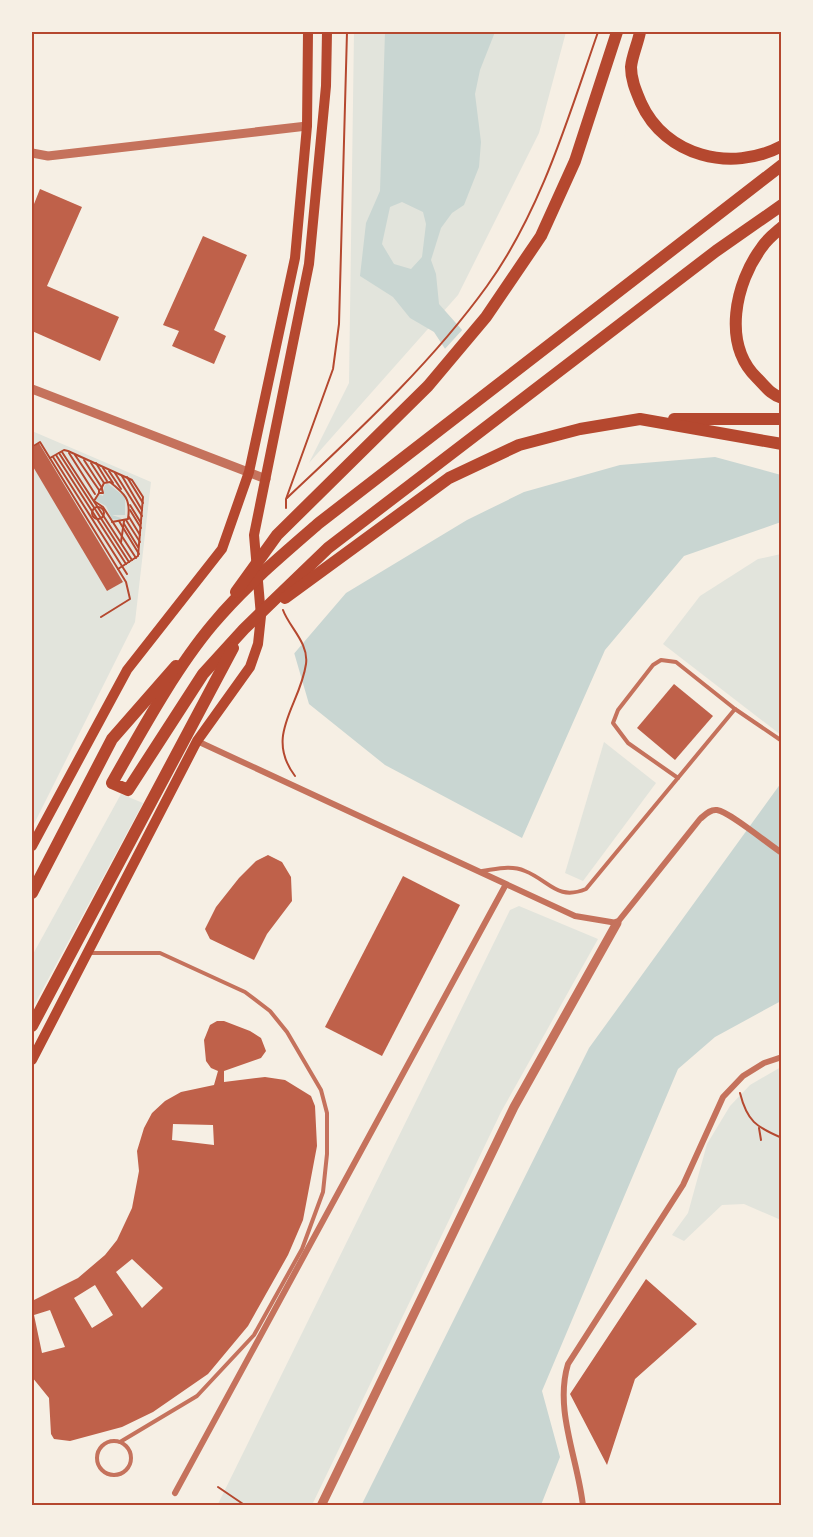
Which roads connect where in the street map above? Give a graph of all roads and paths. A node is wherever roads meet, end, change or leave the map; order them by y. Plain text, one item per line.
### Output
1 (308, 32) edge
2 (327, 32) edge
3 (347, 32) edge
4 (598, 32) edge
5 (640, 32) edge
6 (617, 33) edge
7 (307, 126) junction
8 (782, 146) edge
9 (32, 153) edge
10 (782, 165) edge
11 (782, 205) edge
12 (782, 227) edge
13 (32, 389) edge
14 (782, 398) edge
15 (640, 419) junction
16 (782, 419) edge
17 (782, 444) edge
18 (32, 447) edge
19 (68, 451) junction
20 (56, 454) junction
21 (75, 454) junction
22 (82, 458) junction
23 (90, 461) junction
24 (96, 464) junction
25 (102, 466) junction
26 (108, 469) junction
27 (114, 472) junction
28 (249, 472) junction
29 (121, 475) junction
30 (266, 479) junction
31 (105, 482) junction
32 (115, 486) junction
33 (99, 491) junction
34 (123, 491) junction
35 (286, 499) junction
36 (94, 501) junction
37 (130, 504) junction
38 (96, 508) junction
39 (104, 510) junction
40 (130, 510) junction
41 (142, 510) junction
42 (92, 512) junction
43 (128, 516) junction
44 (142, 516) junction
45 (102, 517) junction
46 (96, 518) junction
47 (285, 518) dead end
48 (112, 522) junction
49 (123, 522) junction
50 (141, 523) junction
51 (141, 528) junction
52 (121, 533) junction
53 (140, 536) junction
54 (140, 542) junction
55 (122, 544) junction
56 (139, 548) junction
57 (123, 552) junction
58 (137, 556) junction
59 (118, 557) junction
60 (113, 560) junction
61 (127, 563) junction
62 (118, 569) junction
63 (127, 574) dead end
64 (283, 601) dead end
65 (101, 617) dead end
66 (212, 625) junction
67 (244, 629) junction
68 (735, 709) junction
69 (197, 741) junction
70 (782, 741) edge
71 (297, 778) dead end
72 (678, 778) junction
73 (32, 846) edge
74 (782, 853) edge
75 (476, 872) junction
76 (505, 886) junction
77 (32, 893) edge
78 (617, 923) junction
79 (88, 953) junction
80 (32, 1026) edge
81 (782, 1057) edge
82 (32, 1060) edge
83 (737, 1082) junction
84 (759, 1128) junction
85 (782, 1138) edge
86 (761, 1140) dead end
87 (120, 1442) junction
88 (219, 1487) dead end
89 (175, 1493) dead end
90 (246, 1506) edge
91 (321, 1506) edge
92 (583, 1506) edge

1 - 7 main road
2 - 30 main road
3 - 35 path
4 - 35 path
5 - 8 highway
6 - 66 highway
7 - 9 street
7 - 28 main road
10 - 66 highway
11 - 67 highway
12 - 14 highway
13 - 28 street
15 - 16 highway
15 - 17 highway
15 - 67 highway
18 - 20 path
19 - 20 path
19 - 21 path
19 - 33 path
20 - 36 path
20 - 38 path
20 - 42 path
20 - 59 path
20 - 60 path
21 - 22 path
21 - 33 path
22 - 23 path
22 - 33 path
23 - 24 path
23 - 31 path
24 - 25 path
24 - 31 path
25 - 26 path
25 - 32 path
26 - 27 path
26 - 34 path
27 - 29 path
27 - 44 path
28 - 30 street
28 - 73 main road
29 - 41 path
29 - 41 path
30 - 69 main road
31 - 32 path
31 - 33 path
32 - 34 path
33 - 36 path
34 - 37 path
35 - 47 path
36 - 38 path
36 - 39 path
37 - 40 path
37 - 50 path
38 - 39 path
38 - 42 path
38 - 45 path
39 - 45 path
39 - 48 path
40 - 43 path
40 - 51 path
41 - 44 path
42 - 46 path
43 - 49 path
43 - 53 path
44 - 50 path
45 - 46 path
45 - 55 path
45 - 57 path
46 - 59 path
48 - 49 path
48 - 52 path
49 - 52 path
49 - 54 path
49 - 56 path
49 - 58 path
50 - 51 path
51 - 53 path
52 - 55 path
52 - 58 path
53 - 54 path
54 - 56 path
55 - 57 path
55 - 61 path
56 - 58 path
57 - 59 path
57 - 61 path
58 - 61 path
59 - 60 path
59 - 61 path
60 - 62 path
61 - 62 path
61 - 63 path
62 - 65 path
64 - 71 path
66 - 67 highway
66 - 77 highway
67 - 80 highway
68 - 70 lane
68 - 72 lane
68 - 72 lane
69 - 75 street
69 - 79 main road
72 - 75 lane
74 - 78 street
75 - 76 street
76 - 78 street
76 - 89 street
78 - 91 street
79 - 82 main road
79 - 87 lane
81 - 83 street
83 - 84 path
83 - 92 street
84 - 85 path
84 - 86 path
87 - 87 lane
88 - 90 path

